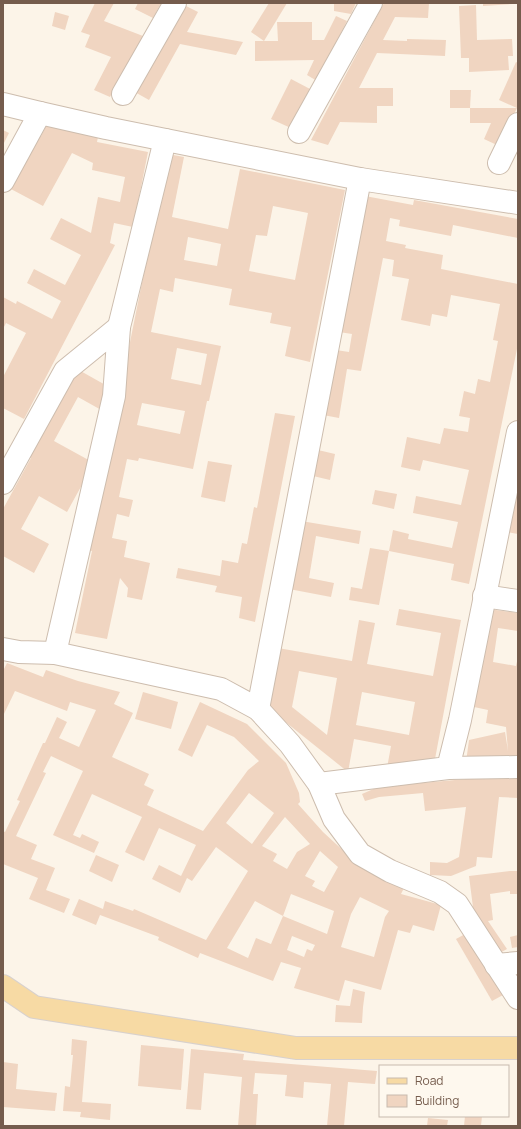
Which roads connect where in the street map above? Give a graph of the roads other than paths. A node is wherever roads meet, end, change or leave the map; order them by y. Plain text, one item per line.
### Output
1 (175, 3) edge
2 (371, 3) edge
3 (123, 94) dead end
4 (3, 104) edge
5 (40, 113) junction
6 (518, 124) edge
7 (299, 132) dead end
8 (165, 140) junction
9 (499, 163) dead end
10 (360, 179) junction
11 (3, 181) edge
12 (518, 204) edge
13 (119, 327) junction
14 (518, 432) edge
15 (3, 483) edge
16 (484, 596) junction
17 (518, 601) edge
18 (3, 649) edge
19 (55, 653) junction
20 (258, 709) junction
21 (518, 767) edge
22 (448, 768) junction
23 (319, 784) junction
24 (518, 963) edge
25 (496, 965) junction
26 (3, 986) edge
27 (518, 998) edge
28 (518, 1048) edge

1 - 3 street
2 - 7 street
4 - 5 street
5 - 8 street
5 - 11 street
6 - 9 street
8 - 10 street
8 - 13 street
10 - 12 street
10 - 20 street
13 - 15 street
13 - 19 street
14 - 16 street
16 - 17 street
16 - 22 street
18 - 19 street
19 - 20 street
20 - 23 street
21 - 22 street
22 - 23 street
23 - 25 street
24 - 25 street
25 - 27 street
26 - 28 main road

